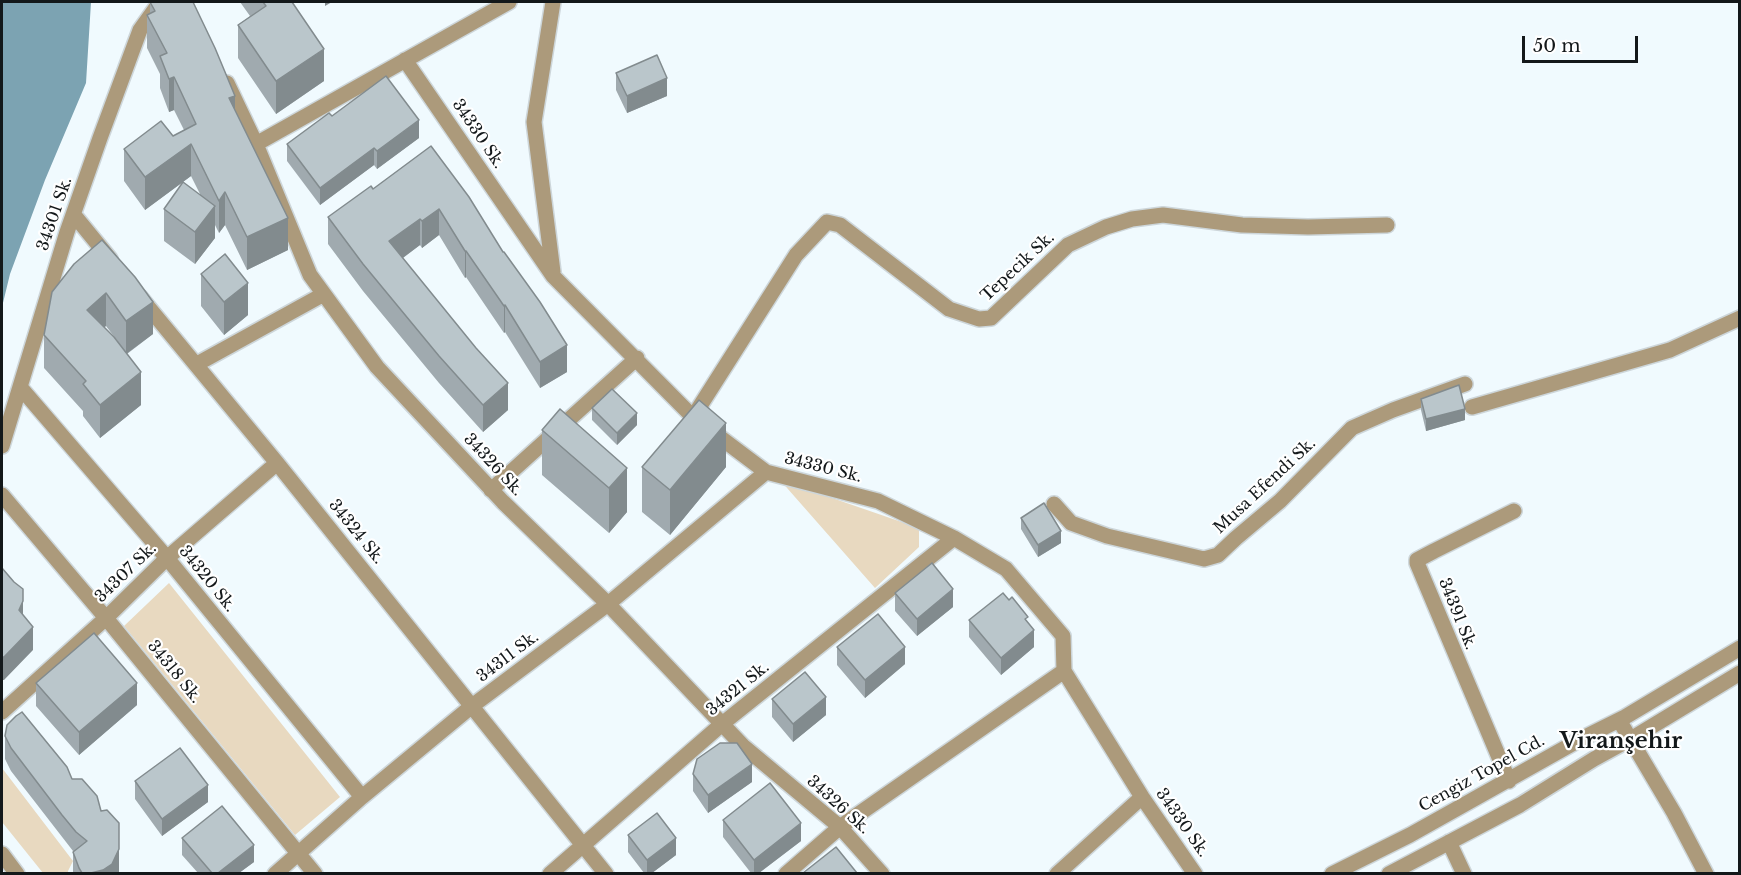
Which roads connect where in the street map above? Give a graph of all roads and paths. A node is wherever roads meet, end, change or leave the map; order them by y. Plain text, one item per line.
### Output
1 (160, 2) edge
2 (509, 2) edge
3 (553, 2) edge
4 (405, 60) junction
5 (222, 73) edge
6 (256, 144) junction
7 (74, 215) junction
8 (1387, 225) dead end
9 (117, 268) edge
10 (553, 276) junction
11 (132, 286) edge
12 (324, 294) junction
13 (1740, 318) edge
14 (637, 358) junction
15 (197, 364) junction
16 (1465, 384) dead end
17 (20, 387) junction
18 (1472, 407) dead end
19 (693, 417) junction
20 (2, 446) edge
21 (277, 463) junction
22 (766, 472) junction
23 (491, 490) junction
24 (2, 495) edge
25 (1054, 504) dead end
26 (1514, 511) dead end
27 (954, 538) junction
28 (167, 558) junction
29 (608, 604) junction
30 (106, 618) junction
31 (1740, 648) edge
32 (1064, 671) junction
33 (1740, 673) edge
34 (472, 706) junction
35 (2, 712) edge
36 (1619, 720) junction
37 (722, 724) junction
38 (1631, 739) junction
39 (1509, 781) junction
40 (362, 797) junction
41 (1142, 797) junction
42 (840, 827) junction
43 (1449, 843) junction
44 (585, 845) junction
45 (298, 853) junction
46 (2, 854) edge
47 (17, 873) edge
48 (275, 873) edge
49 (315, 873) edge
50 (550, 873) edge
51 (606, 873) edge
52 (786, 873) edge
53 (882, 873) edge
54 (1057, 873) edge
55 (1195, 873) edge
56 (1332, 873) edge
57 (1389, 873) edge
58 (1464, 873) edge
59 (1704, 873) edge

1 - 7 street, 34301 Sk.
2 - 4 street
3 - 10 street
4 - 6 street
4 - 10 street, 34330 Sk.
5 - 6 street, 34326 Sk.
6 - 12 street, 34326 Sk.
7 - 9 street
7 - 17 street, 34301 Sk.
8 - 19 street, Tepecik Sk.
10 - 14 street, 34330 Sk.
11 - 15 street, 34324 Sk.
12 - 15 street
12 - 23 street, 34326 Sk.
13 - 18 street
14 - 19 street, 34330 Sk.
14 - 23 street
15 - 21 street, 34324 Sk.
16 - 25 street, Musa Efendi Sk.
17 - 20 street, 34301 Sk.
17 - 28 street, 34320 Sk.
19 - 22 street, 34330 Sk.
21 - 28 street, 34307 Sk.
21 - 34 street, 34324 Sk.
22 - 27 street, 34330 Sk.
22 - 29 street, 34311 Sk.
23 - 29 street, 34326 Sk.
24 - 30 street, 34318 Sk.
26 - 39 street, 34391 Sk.
27 - 32 street, 34330 Sk.
27 - 37 street, 34321 Sk.
28 - 30 street, 34307 Sk.
28 - 40 street, 34320 Sk.
29 - 34 street, 34311 Sk.
29 - 37 street, 34326 Sk.
30 - 35 street, 34307 Sk.
30 - 45 street, 34318 Sk.
31 - 36 street, Cengiz Topel Cd.
32 - 41 street, 34330 Sk.
32 - 42 street
33 - 38 street
34 - 40 street, 34311 Sk.
34 - 44 street, 34324 Sk.
36 - 38 street
36 - 39 street, Cengiz Topel Cd.
37 - 42 street, 34326 Sk.
37 - 44 street, 34321 Sk.
38 - 43 street
38 - 59 street
39 - 56 street, Cengiz Topel Cd.
40 - 45 street, 34311 Sk.
41 - 54 street
41 - 55 street, 34330 Sk.
42 - 52 street
42 - 53 street, 34326 Sk.
43 - 57 street
43 - 58 street
44 - 50 street, 34321 Sk.
44 - 51 street, 34324 Sk.
45 - 48 street, 34311 Sk.
45 - 49 street, 34318 Sk.
46 - 47 street

